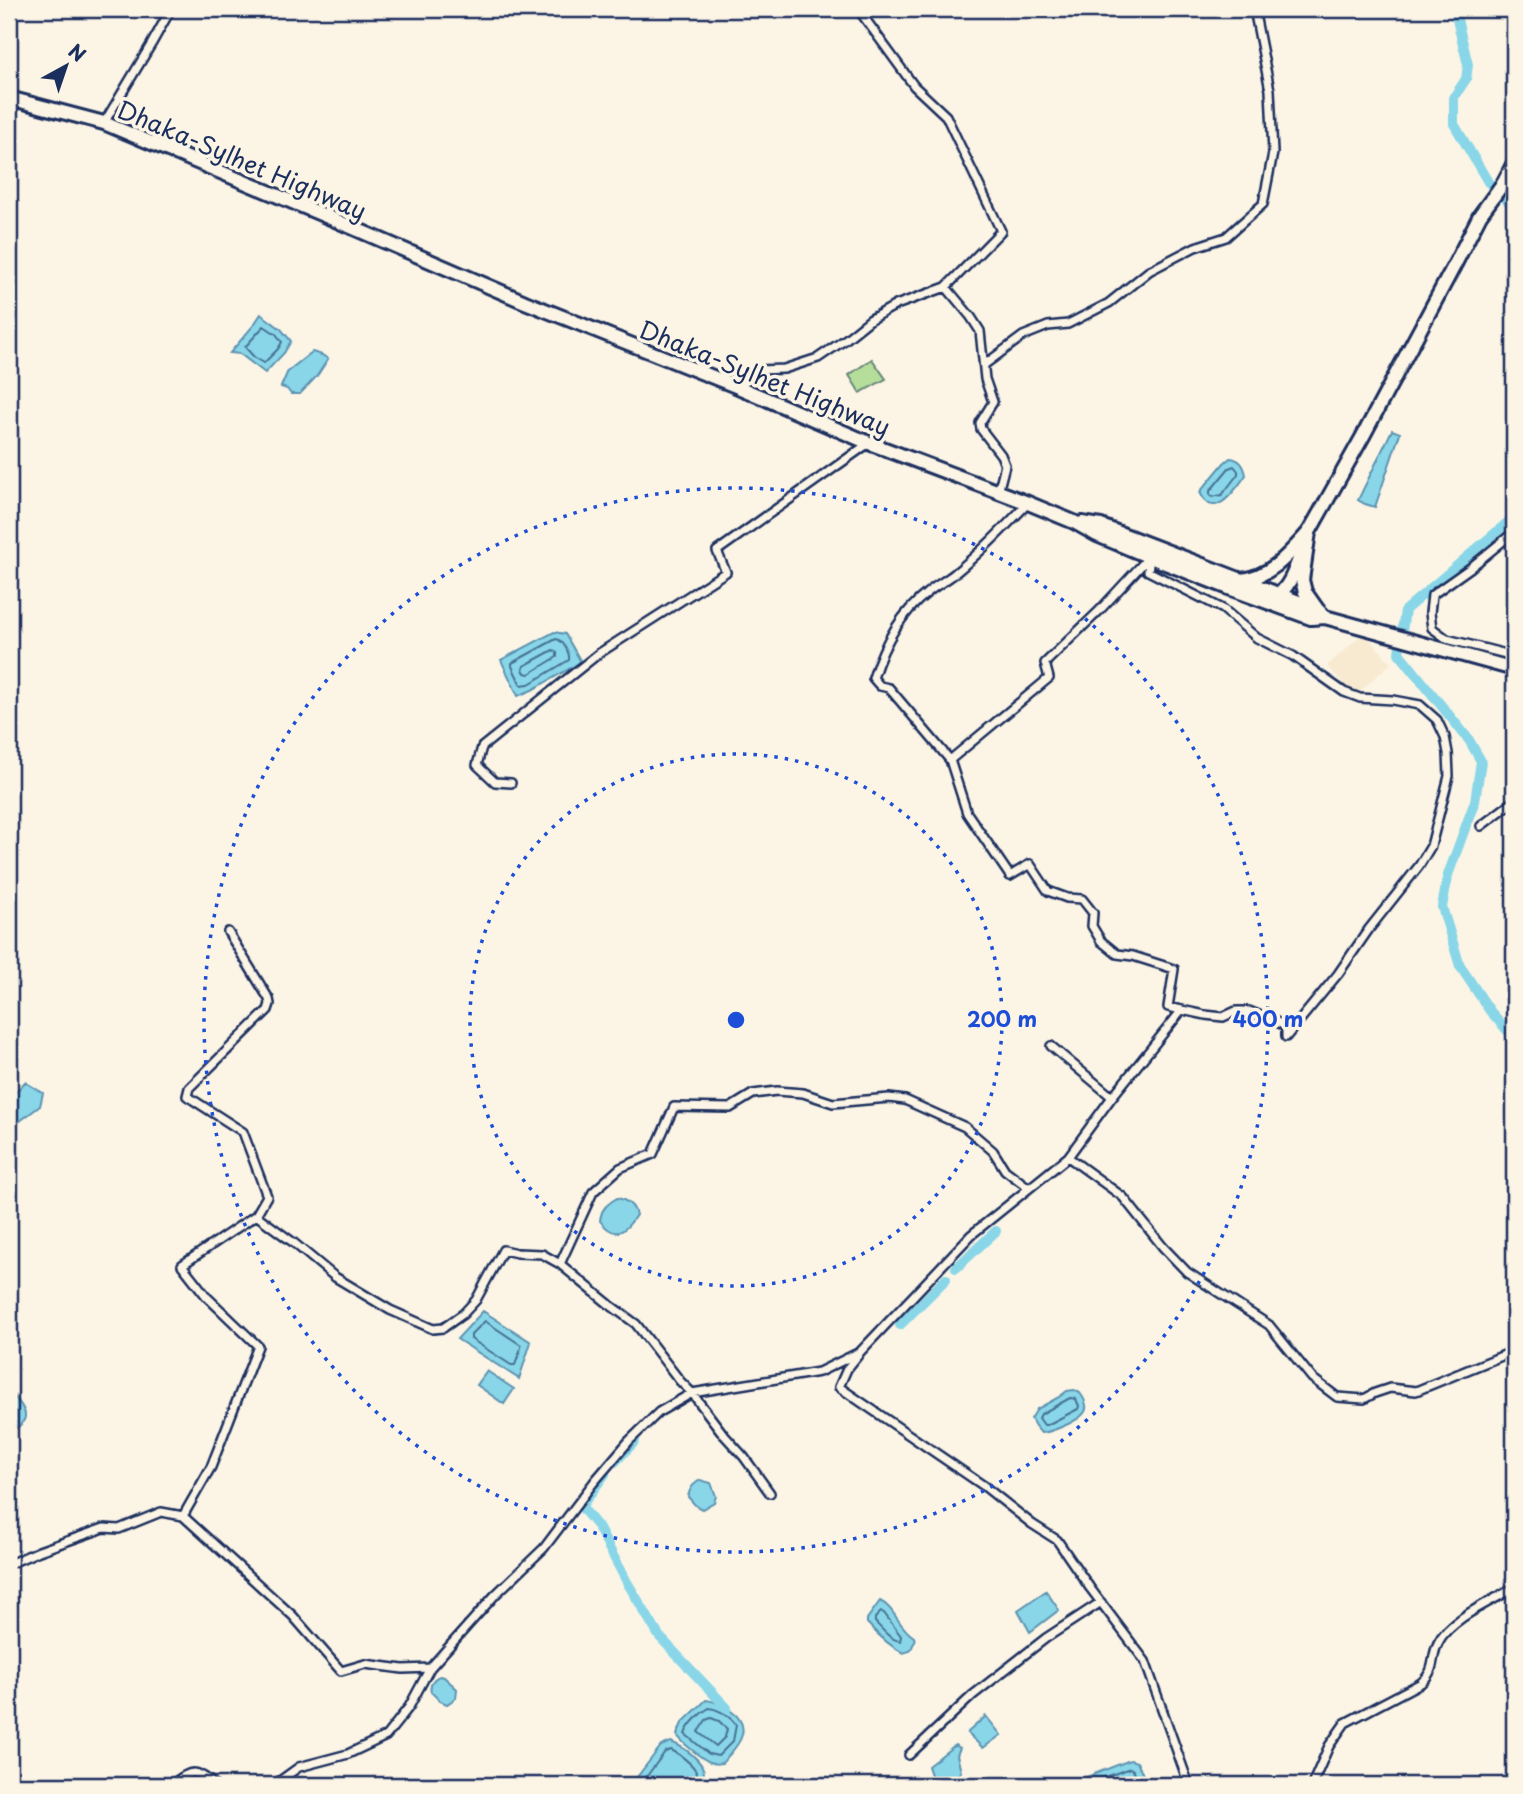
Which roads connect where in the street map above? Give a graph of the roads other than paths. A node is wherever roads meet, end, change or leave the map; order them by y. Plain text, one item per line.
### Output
1 (171, 9) edge
2 (858, 9) edge
3 (1254, 9) edge
4 (9, 98) edge
5 (104, 123) junction
6 (1514, 163) edge
7 (946, 287) junction
8 (984, 365) junction
9 (738, 387) junction
10 (869, 443) junction
11 (999, 492) junction
12 (1028, 503) junction
13 (1074, 522) junction
14 (1308, 532) junction
15 (1514, 532) edge
16 (1150, 557) junction
17 (1241, 580) junction
18 (1280, 602) junction
19 (1321, 613) junction
20 (1514, 656) edge
21 (1514, 669) edge
22 (950, 760) junction
23 (511, 783) dead end
24 (1514, 801) edge
25 (1481, 827) dead end
26 (228, 932) dead end
27 (1181, 1010) junction
28 (1051, 1046) dead end
29 (1112, 1097) junction
30 (1068, 1157) junction
31 (1029, 1188) junction
32 (256, 1215) junction
33 (560, 1264) junction
34 (860, 1352) junction
35 (1514, 1353) edge
36 (692, 1393) junction
37 (770, 1493) dead end
38 (183, 1516) junction
39 (9, 1564) edge
40 (1514, 1588) edge
41 (1101, 1602) junction
42 (430, 1668) junction
43 (909, 1755) dead end
44 (172, 1785) edge
45 (214, 1785) edge
46 (274, 1785) edge
47 (1188, 1785) edge
48 (1312, 1785) edge

1 - 5 street
2 - 7 street
3 - 8 street
4 - 5 main road, Dhaka-Sylhet Highway
5 - 9 main road, Dhaka-Sylhet Highway
6 - 14 main road
7 - 8 street
7 - 9 street
8 - 11 street
9 - 10 main road, Dhaka-Sylhet Highway
10 - 11 main road, Dhaka-Sylhet Highway
10 - 23 street
11 - 12 main road, Dhaka-Sylhet Highway
12 - 13 main road, Dhaka-Sylhet Highway
12 - 22 street
13 - 16 main road, Dhaka-Sylhet Highway
13 - 17 main road
14 - 17 main road
14 - 18 main road
14 - 19 main road
15 - 20 street
16 - 18 main road, Dhaka-Sylhet Highway
16 - 22 street
16 - 27 street
17 - 18 main road
18 - 19 main road
19 - 21 main road
22 - 27 street
24 - 25 street
26 - 32 street
27 - 29 street
28 - 29 street
29 - 30 street
30 - 31 street
30 - 35 street
31 - 33 street
31 - 34 street
32 - 33 street
32 - 38 street
33 - 36 street
34 - 36 street
34 - 41 street
36 - 37 street
36 - 42 street
38 - 39 street
38 - 42 street
40 - 48 street
41 - 43 street
41 - 47 street
42 - 46 street
44 - 45 street

